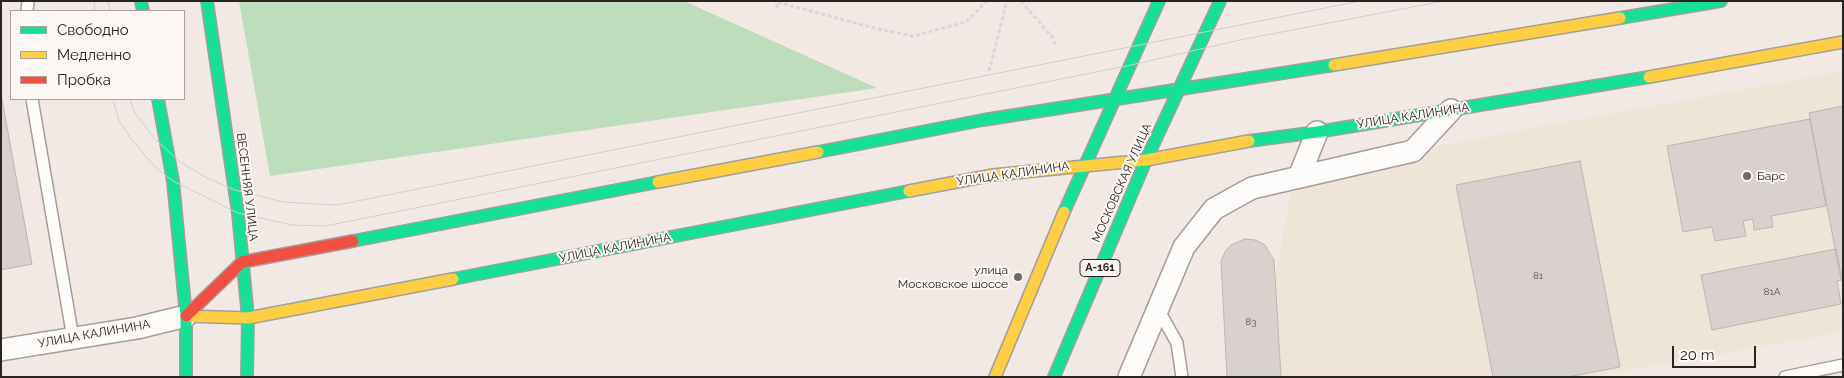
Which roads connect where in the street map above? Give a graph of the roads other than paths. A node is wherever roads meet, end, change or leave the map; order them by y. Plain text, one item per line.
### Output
1 (207, 1) edge
2 (1159, 1) edge
3 (1220, 1) edge
4 (1722, 1) edge
5 (1843, 42) edge
6 (1180, 89) junction
7 (32, 100) edge
8 (158, 100) edge
9 (1116, 100) junction
10 (1452, 110) junction
11 (1317, 132) junction
12 (1146, 160) junction
13 (1084, 164) junction
14 (1299, 177) junction
15 (242, 262) junction
16 (1158, 309) junction
17 (186, 316) junction
18 (248, 318) junction
19 (73, 338) junction
20 (1, 350) edge
21 (1843, 365) edge
22 (186, 377) edge
23 (247, 377) edge
24 (995, 377) edge
25 (1054, 377) edge
26 (1129, 377) edge
27 (1182, 377) edge
28 (1785, 377) edge

1 - 15 main road, ВЕСЕННЯЯ УЛИЦА
2 - 9 main road
3 - 6 main road, МОСКОВСКАЯ УЛИЦА / А-161
4 - 6 main road
5 - 10 main road, УЛИЦА КАЛИНИНА
6 - 9 main road
6 - 12 main road, МОСКОВСКАЯ УЛИЦА / А-161
7 - 19 lane
8 - 17 main road
9 - 13 main road
9 - 15 main road
10 - 11 main road, УЛИЦА КАЛИНИНА
10 - 14 street
11 - 12 main road, УЛИЦА КАЛИНИНА
11 - 14 street
12 - 13 main road, УЛИЦА КАЛИНИНА
12 - 25 main road, МОСКОВСКАЯ УЛИЦА / А-161
13 - 18 main road, УЛИЦА КАЛИНИНА
13 - 24 main road
14 - 16 street
15 - 17 main road
15 - 18 main road, ВЕСЕННЯЯ УЛИЦА
16 - 26 street
16 - 27 lane
17 - 18 main road, УЛИЦА КАЛИНИНА
17 - 19 street, УЛИЦА КАЛИНИНА
17 - 22 main road
18 - 23 main road, ВЕСЕННЯЯ УЛИЦА
19 - 20 street, УЛИЦА КАЛИНИНА
21 - 28 lane

